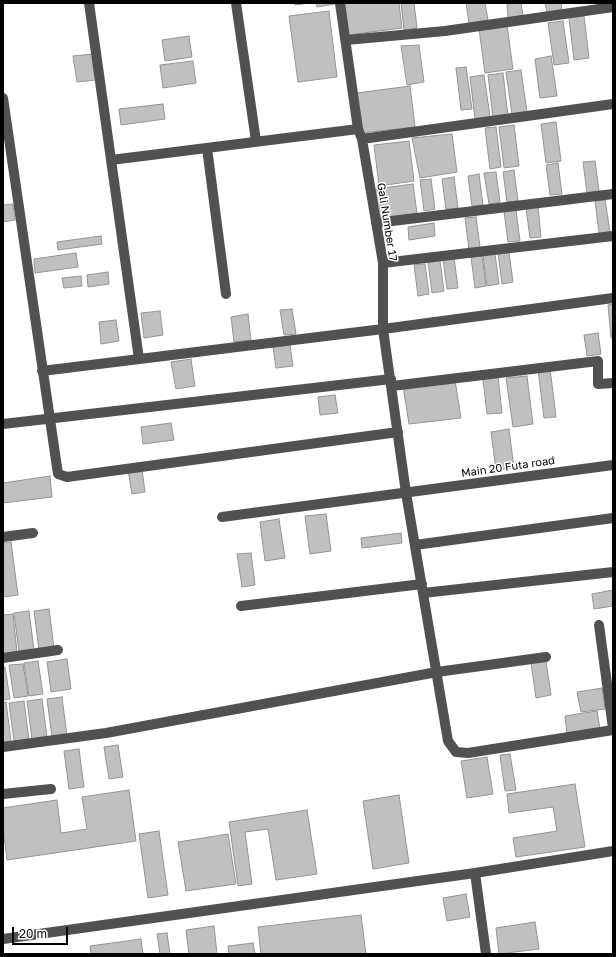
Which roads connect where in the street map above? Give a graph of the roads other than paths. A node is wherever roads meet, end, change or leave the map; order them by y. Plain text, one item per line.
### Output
1 (88, 3) edge
2 (236, 3) edge
3 (340, 3) edge
4 (613, 7) edge
5 (346, 40) junction
6 (3, 98) edge
7 (613, 104) edge
8 (4, 111) edge
9 (358, 129) junction
10 (362, 139) junction
11 (256, 141) junction
12 (207, 148) junction
13 (111, 160) junction
14 (613, 194) edge
15 (376, 223) junction
16 (613, 236) edge
17 (383, 263) junction
18 (226, 294) dead end
19 (613, 298) edge
20 (383, 329) junction
21 (139, 359) junction
22 (42, 371) junction
23 (391, 382) junction
24 (613, 383) edge
25 (50, 420) junction
26 (3, 424) edge
27 (398, 432) junction
28 (613, 465) edge
29 (406, 493) junction
30 (222, 517) dead end
31 (613, 518) edge
32 (33, 533) dead end
33 (3, 537) edge
34 (415, 545) junction
35 (613, 572) edge
36 (422, 588) junction
37 (241, 606) dead end
38 (599, 625) dead end
39 (58, 650) dead end
40 (546, 657) dead end
41 (3, 658) edge
42 (437, 672) junction
43 (613, 729) edge
44 (3, 747) edge
45 (51, 788) dead end
46 (3, 794) edge
47 (613, 852) edge
48 (475, 873) junction
49 (3, 939) edge
50 (486, 954) edge

1 - 13 street
2 - 11 street
3 - 5 street, Gali Number 17
4 - 5 street
5 - 9 street, Gali Number 17
6 - 8 street
7 - 10 street
8 - 22 street
9 - 10 street, Gali Number 17
9 - 11 street
10 - 15 street, Gali Number 17
11 - 12 street
12 - 13 street
12 - 18 street
13 - 21 street
14 - 15 street
15 - 17 street, Gali Number 17
16 - 17 street
17 - 20 street, Gali Number 17
19 - 20 street
20 - 21 street
20 - 23 street, Gali Number 17
21 - 22 street
22 - 25 street
23 - 24 street
23 - 25 street
23 - 27 street, Gali Number 17
25 - 26 street
25 - 27 street
27 - 29 street, Gali Number 17
28 - 29 street, Main 20 Futa road
29 - 30 street, Main 20 Futa road
29 - 34 street, Gali Number 17
31 - 34 street
32 - 33 street
34 - 36 street, Gali Number 17
35 - 36 street
36 - 37 street
36 - 42 street, Gali Number 17
38 - 43 street
39 - 41 street
40 - 42 street
42 - 43 street, Gali Number 17
42 - 44 street
45 - 46 street
47 - 48 street
48 - 49 street
48 - 50 street

